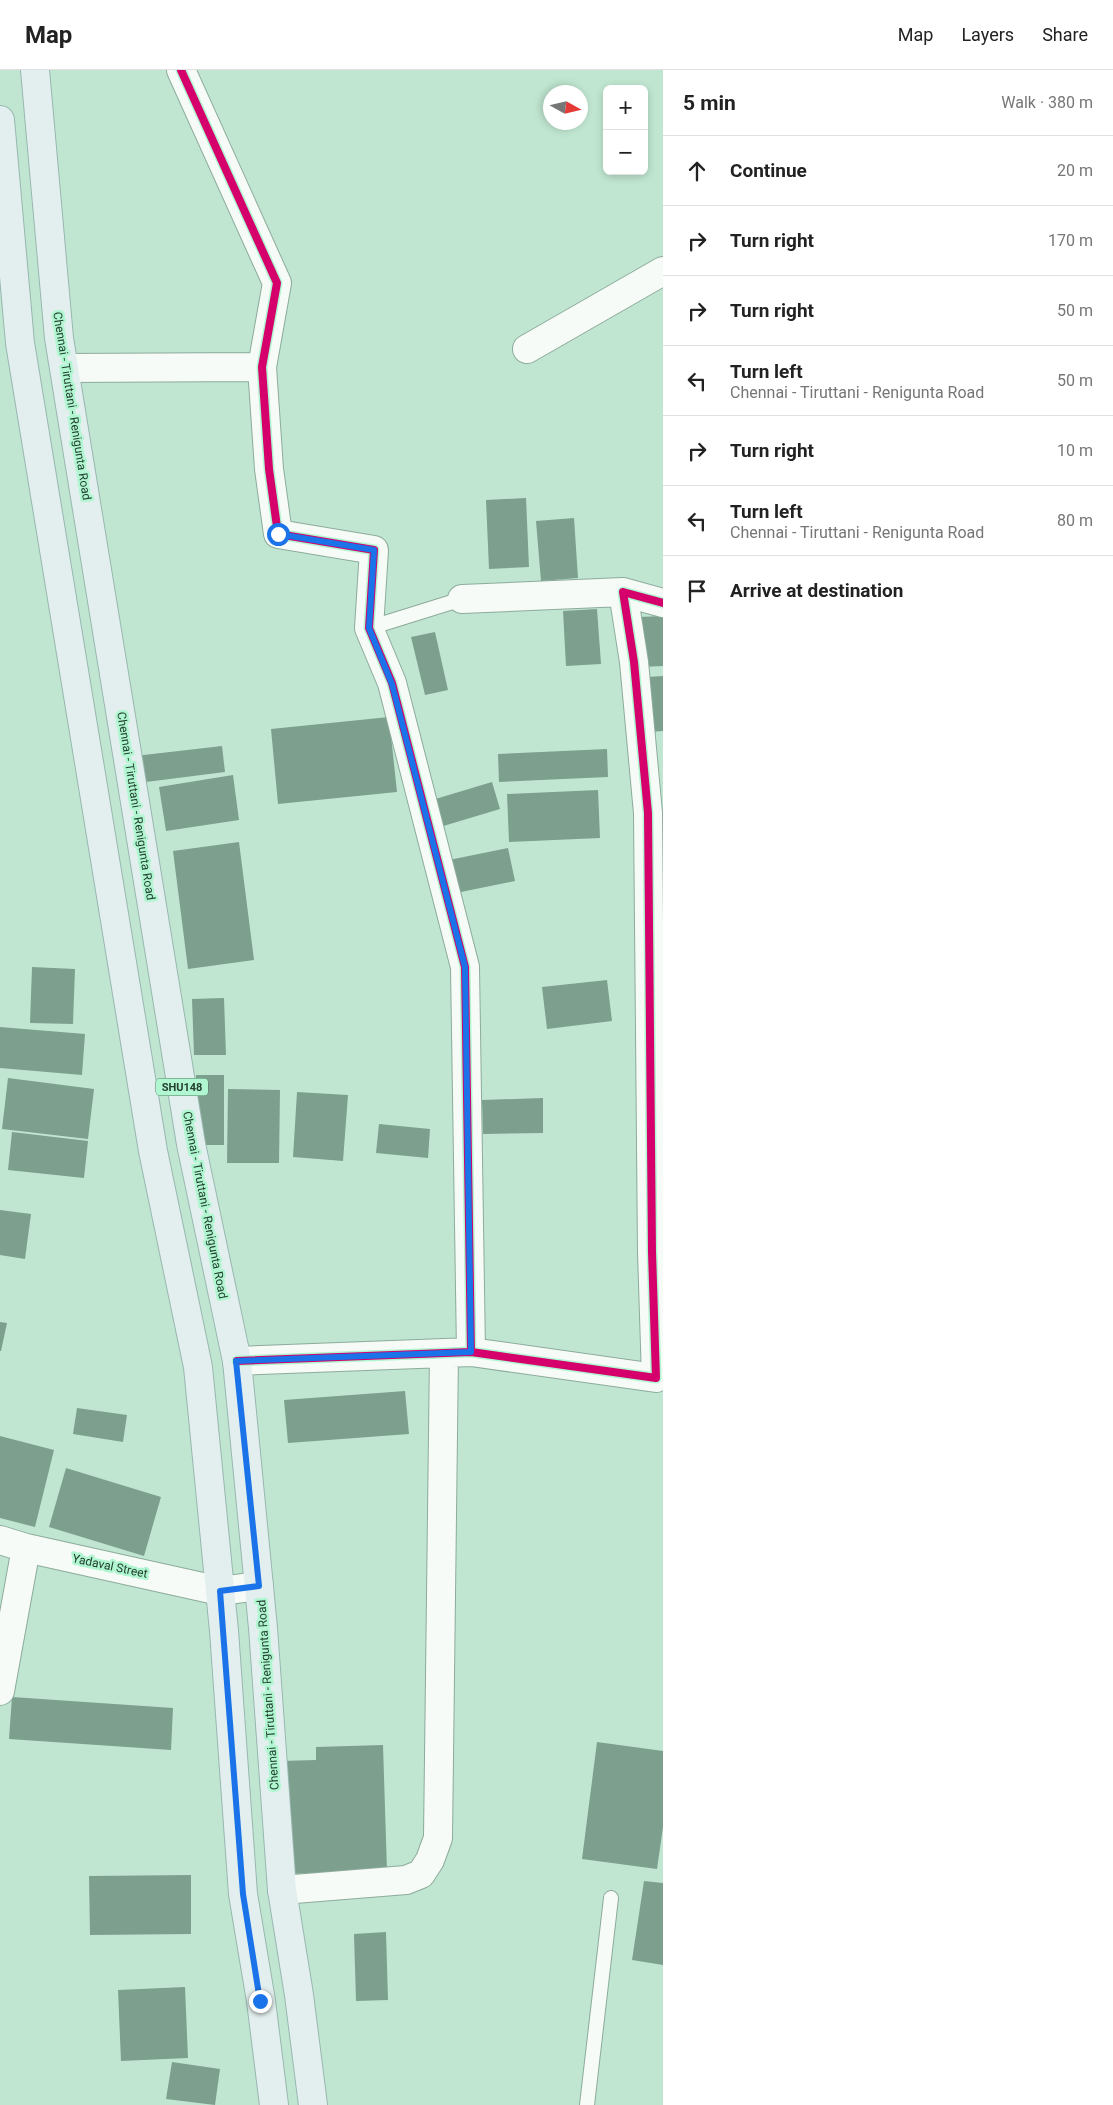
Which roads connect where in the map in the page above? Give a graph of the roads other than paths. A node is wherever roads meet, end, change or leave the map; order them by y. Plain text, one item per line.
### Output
1 (35, 70) edge
2 (181, 70) edge
3 (0, 120) edge
4 (663, 271) edge
5 (527, 350) dead end
6 (262, 367) junction
7 (64, 368) junction
8 (623, 592) junction
9 (462, 599) joint
10 (663, 603) edge
11 (369, 628) junction
12 (656, 813) edge
13 (471, 1352) junction
14 (444, 1353) junction
15 (236, 1361) junction
16 (659, 1378) edge
17 (0, 1540) edge
18 (26, 1548) junction
19 (259, 1586) junction
20 (220, 1591) junction
21 (0, 1691) edge
22 (282, 1890) junction
23 (611, 1898) dead end
24 (274, 2105) edge
25 (314, 2105) edge
26 (587, 2105) edge

1 - 7 main road, Chennai - Tiruttani - Renigunta Road / SHU148
2 - 6 street
3 - 20 main road, SHU148
4 - 5 street
6 - 7 street
6 - 11 street
7 - 15 main road, Chennai - Tiruttani - Renigunta Road / SHU148
8 - 9 street
8 - 10 street
8 - 12 street
9 - 11 lane
11 - 13 street
12 - 16 street
13 - 14 street
13 - 16 street
14 - 15 street
14 - 22 street
15 - 19 main road, Chennai - Tiruttani - Renigunta Road / SHU148
17 - 18 street, Yadaval Street
18 - 20 street, Yadaval Street
18 - 21 street
19 - 20 street, Yadaval Street
19 - 22 main road, Chennai - Tiruttani - Renigunta Road / SHU148
20 - 24 main road, SHU148
22 - 25 main road, Chennai - Tiruttani - Renigunta Road / SHU148
23 - 26 lane

